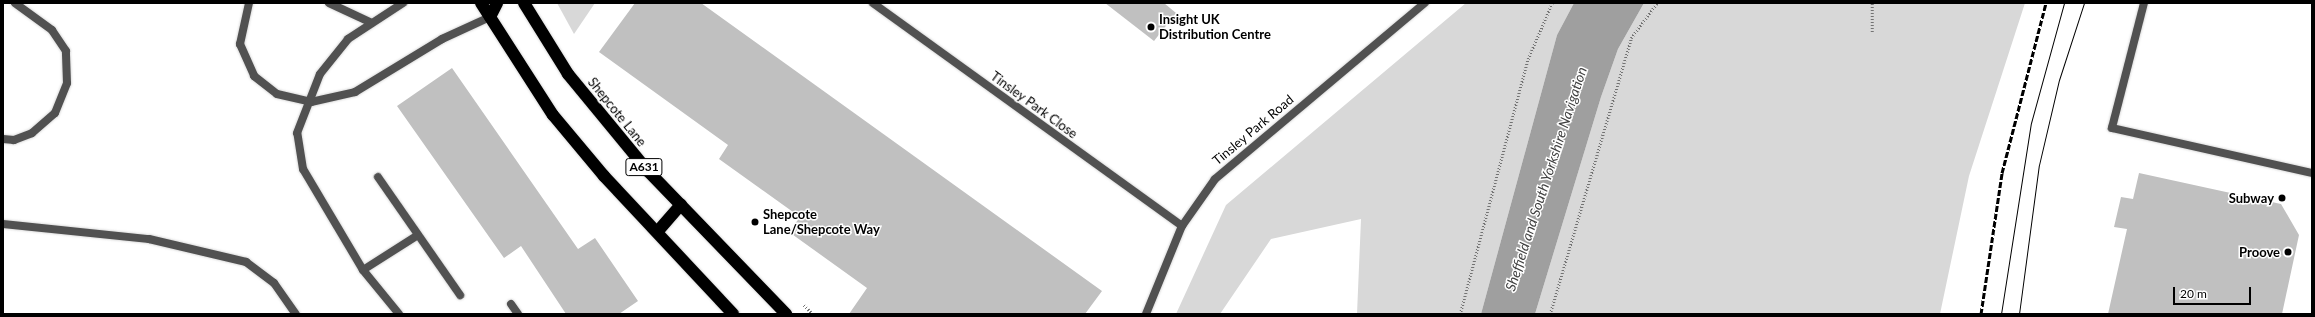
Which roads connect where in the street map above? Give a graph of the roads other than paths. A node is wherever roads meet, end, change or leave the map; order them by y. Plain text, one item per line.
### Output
1 (15, 3) edge
2 (249, 3) edge
3 (329, 3) edge
4 (403, 3) edge
5 (481, 3) edge
6 (497, 3) edge
7 (524, 3) edge
8 (873, 3) edge
9 (1425, 3) edge
10 (2144, 3) edge
11 (490, 17) junction
12 (372, 23) junction
13 (311, 102) junction
14 (3, 139) edge
15 (2312, 174) edge
16 (378, 177) dead end
17 (680, 205) junction
18 (3, 224) edge
19 (1182, 226) junction
20 (658, 231) junction
21 (418, 235) junction
22 (363, 270) junction
23 (460, 295) dead end
24 (511, 304) dead end
25 (296, 314) edge
26 (399, 314) edge
27 (518, 314) edge
28 (733, 314) edge
29 (786, 314) edge
30 (1146, 314) edge

1 - 14 street
2 - 13 street
3 - 12 street
4 - 12 street
5 - 11 highway, A631
6 - 11 highway
7 - 17 highway, Shepcote Lane / A631
8 - 19 street, Tinsley Park Close
9 - 19 street, Tinsley Park Road
10 - 15 street
11 - 13 street
11 - 20 highway, A631
12 - 13 street
13 - 22 street
16 - 21 street
17 - 20 highway
17 - 29 highway, Shepcote Lane / A631
18 - 25 street
19 - 30 street, Tinsley Park Road
20 - 28 highway, A631
21 - 22 street
21 - 23 street
22 - 26 street
24 - 27 street

